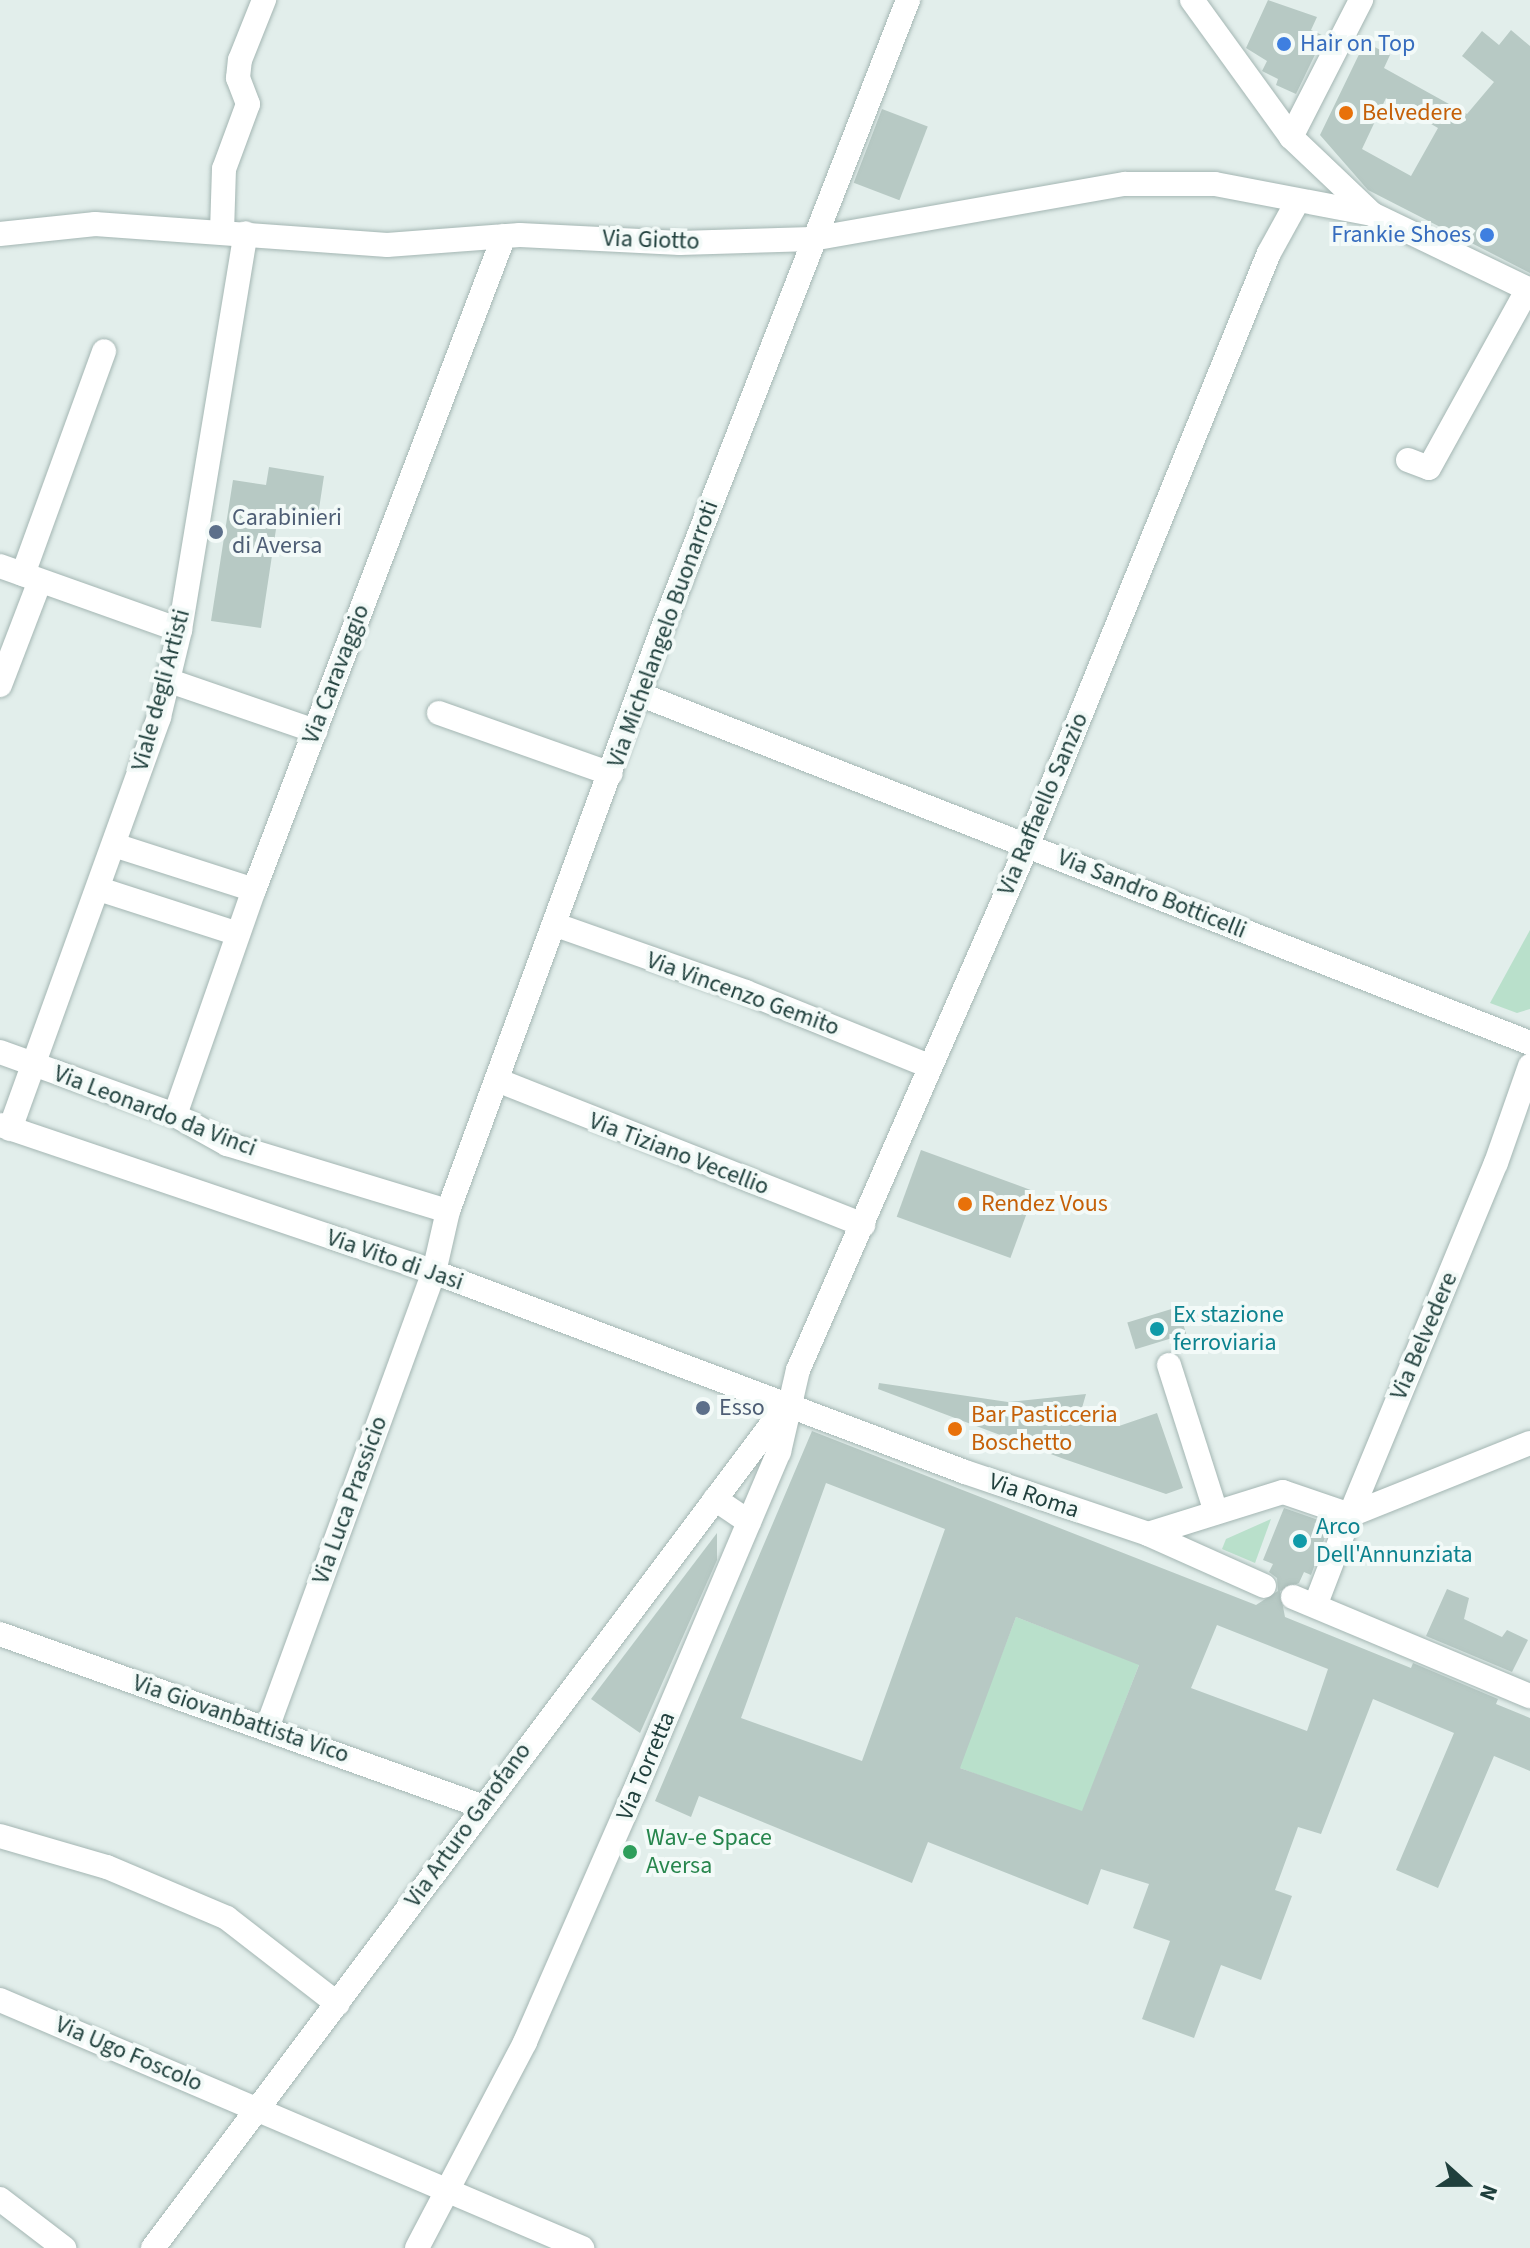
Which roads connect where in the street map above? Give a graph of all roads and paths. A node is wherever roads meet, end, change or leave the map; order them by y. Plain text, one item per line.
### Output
1 (264, 0) edge
2 (908, 0) edge
3 (1192, 0) edge
4 (1361, 0) edge
5 (1291, 137) junction
6 (1297, 202) junction
7 (1372, 214) junction
8 (234, 232) junction
9 (0, 234) edge
10 (504, 236) junction
11 (812, 239) junction
12 (1529, 290) edge
13 (104, 351) dead end
14 (1408, 460) dead end
15 (21, 574) edge
16 (180, 630) junction
17 (167, 680) junction
18 (0, 685) edge
19 (639, 694) junction
20 (439, 713) dead end
21 (315, 731) junction
22 (611, 774) junction
23 (1028, 844) junction
24 (114, 845) junction
25 (99, 889) junction
26 (254, 890) junction
27 (556, 925) junction
28 (238, 934) junction
29 (1530, 1043) edge
30 (0, 1052) edge
31 (36, 1065) junction
32 (929, 1066) junction
33 (1530, 1066) edge
34 (497, 1080) junction
35 (175, 1115) junction
36 (5, 1127) edge
37 (448, 1211) junction
38 (863, 1225) junction
39 (434, 1272) junction
40 (1169, 1365) dead end
41 (787, 1404) junction
42 (1530, 1443) edge
43 (715, 1499) junction
44 (1216, 1512) junction
45 (1350, 1515) junction
46 (749, 1522) junction
47 (1148, 1534) junction
48 (1264, 1586) dead end
49 (0, 1634) edge
50 (1530, 1696) edge
51 (267, 1728) junction
52 (481, 1806) junction
53 (0, 1836) edge
54 (0, 2000) edge
55 (338, 2004) junction
56 (257, 2109) junction
57 (446, 2190) junction
58 (0, 2199) edge
59 (64, 2248) edge
60 (153, 2248) edge
61 (417, 2248) edge
62 (582, 2248) edge

1 - 8 street, Viale degli Artisti
2 - 11 street, Via Michelangelo Buonarroti
3 - 5 street
4 - 5 street
5 - 7 street
6 - 7 street, Via Giotto
6 - 11 street, Via Giotto
6 - 23 street, Via Raffaello Sanzio
7 - 12 street
8 - 9 street, Via Giotto
8 - 10 street, Via Giotto
8 - 16 street, Viale degli Artisti
10 - 11 street, Via Giotto
10 - 21 street, Via Caravaggio
11 - 19 street, Via Michelangelo Buonarroti
12 - 14 street
13 - 15 street
15 - 16 street
15 - 18 street
16 - 17 street, Viale degli Artisti
17 - 21 street
17 - 24 street, Viale degli Artisti
19 - 22 street, Via Michelangelo Buonarroti
19 - 23 street, Via Sandro Botticelli
20 - 22 street
21 - 26 street, Via Caravaggio
22 - 27 street, Via Michelangelo Buonarroti
23 - 29 street, Via Sandro Botticelli
23 - 32 street, Via Raffaello Sanzio
24 - 25 street, Viale degli Artisti
24 - 26 street
25 - 28 street
25 - 31 street, Viale degli Artisti
26 - 28 street, Via Caravaggio
27 - 32 street, Via Vincenzo Gemito
27 - 34 street, Via Michelangelo Buonarroti
28 - 35 street, Via Caravaggio
30 - 31 street, Via Leonardo da Vinci
31 - 35 street, Via Leonardo da Vinci
31 - 36 street, Viale degli Artisti
32 - 38 street, Via Raffaello Sanzio
33 - 45 street, Via Belvedere
34 - 37 street, Via Michelangelo Buonarroti
34 - 38 street, Via Tiziano Vecellio
35 - 37 street, Via Leonardo da Vinci
36 - 39 street, Via Vito di Jasi
37 - 39 street, Via Michelangelo Buonarroti
38 - 41 street, Via Raffaello Sanzio
39 - 41 street, Via Vito di Jasi
39 - 51 street, Via Luca Prassicio
40 - 44 street
41 - 43 street, Via Arturo Garofano
41 - 46 street, Via Torretta
41 - 47 street, Via Roma
42 - 45 street
43 - 46 street
43 - 52 street, Via Arturo Garofano
44 - 45 street
44 - 47 street
45 - 50 street, Via Belvedere
46 - 57 street, Via Torretta
47 - 48 street, Via Roma
49 - 51 street, Via Giovanbattista Vico
51 - 52 street, Via Giovanbattista Vico
52 - 55 street, Via Arturo Garofano
53 - 55 street
54 - 56 street, Via Ugo Foscolo
55 - 56 street, Via Arturo Garofano
56 - 57 street, Via Ugo Foscolo
56 - 60 street, Via Arturo Garofano
57 - 61 street, Via Torretta
57 - 62 street, Via Ugo Foscolo
58 - 59 street

